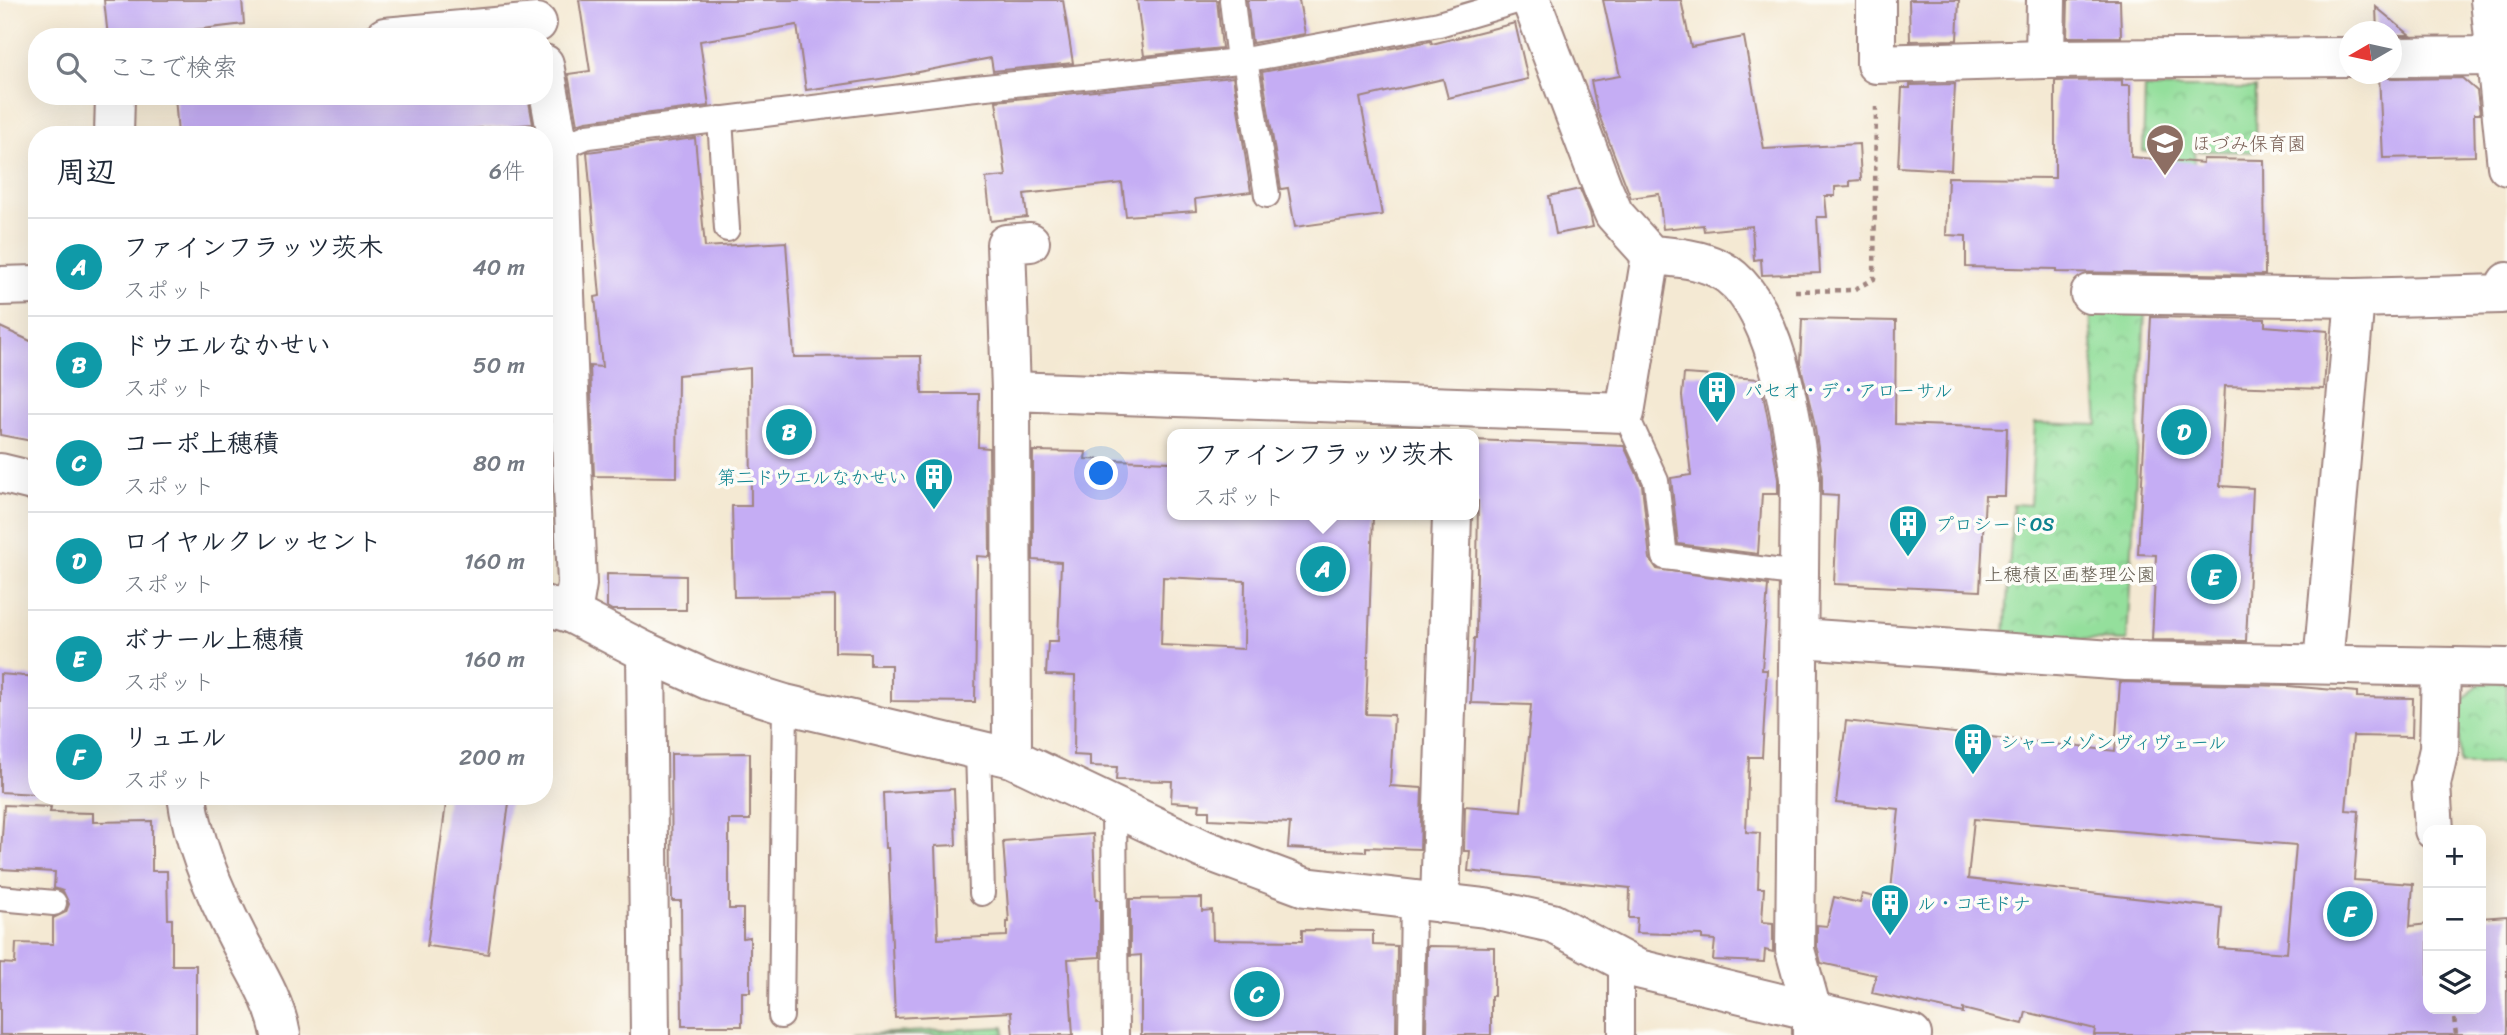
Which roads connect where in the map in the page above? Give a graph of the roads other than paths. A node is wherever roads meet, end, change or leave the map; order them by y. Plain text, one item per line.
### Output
1 (1232, 0) edge
2 (1520, 0) edge
3 (1531, 0) edge
4 (1876, 0) edge
5 (2046, 0) edge
6 (2490, 0) edge
7 (537, 20) edge
8 (465, 28) edge
9 (2496, 56) junction
10 (2339, 57) edge
11 (2402, 57) edge
12 (2045, 59) junction
13 (1242, 60) junction
14 (115, 105) edge
15 (551, 105) edge
16 (720, 119) junction
17 (114, 126) edge
18 (559, 148) junction
19 (2507, 166) edge
20 (1267, 195) dead end
21 (727, 229) dead end
22 (1030, 242) dead end
23 (1651, 256) junction
24 (2507, 282) edge
25 (28, 285) edge
26 (0, 286) edge
27 (2090, 295) dead end
28 (2355, 298) junction
29 (1010, 391) junction
30 (1625, 413) junction
31 (1454, 421) edge
32 (0, 473) edge
33 (28, 480) edge
34 (1452, 520) edge
35 (1800, 574) junction
36 (558, 609) edge
37 (1800, 638) junction
38 (646, 652) junction
39 (2323, 664) junction
40 (2441, 667) junction
41 (2507, 668) edge
42 (785, 704) junction
43 (995, 754) junction
44 (188, 805) edge
45 (1114, 807) junction
46 (2434, 825) edge
47 (982, 894) dead end
48 (0, 898) edge
49 (1427, 901) junction
50 (54, 903) dead end
51 (1620, 960) junction
52 (781, 1016) dead end
53 (1812, 1023) edge
54 (281, 1035) edge
55 (650, 1035) edge
56 (1116, 1035) edge
57 (1411, 1035) edge
58 (1621, 1035) edge
59 (1912, 1035) edge

1 - 13 lane
2 - 13 lane
3 - 23 street
4 - 12 street
5 - 12 street
6 - 9 street
7 - 8 street
9 - 11 street
9 - 19 street
10 - 12 street
13 - 16 lane
13 - 20 lane
14 - 17 street
15 - 18 street
16 - 18 lane
16 - 21 lane
18 - 36 street
22 - 29 street
23 - 30 street
23 - 35 street
24 - 28 street
25 - 26 street
27 - 28 street
28 - 39 street
29 - 31 street
29 - 43 street
30 - 31 street
30 - 35 lane
32 - 33 street
34 - 49 street
35 - 37 street
36 - 38 street
37 - 39 street
37 - 53 street
38 - 42 street
38 - 55 street
39 - 40 street
40 - 41 street
40 - 46 street
42 - 43 street
42 - 52 lane
43 - 45 street
43 - 47 lane
44 - 54 street
45 - 49 street
45 - 56 lane
48 - 50 lane
49 - 51 street
49 - 57 lane
51 - 53 street
51 - 58 lane
53 - 59 street

